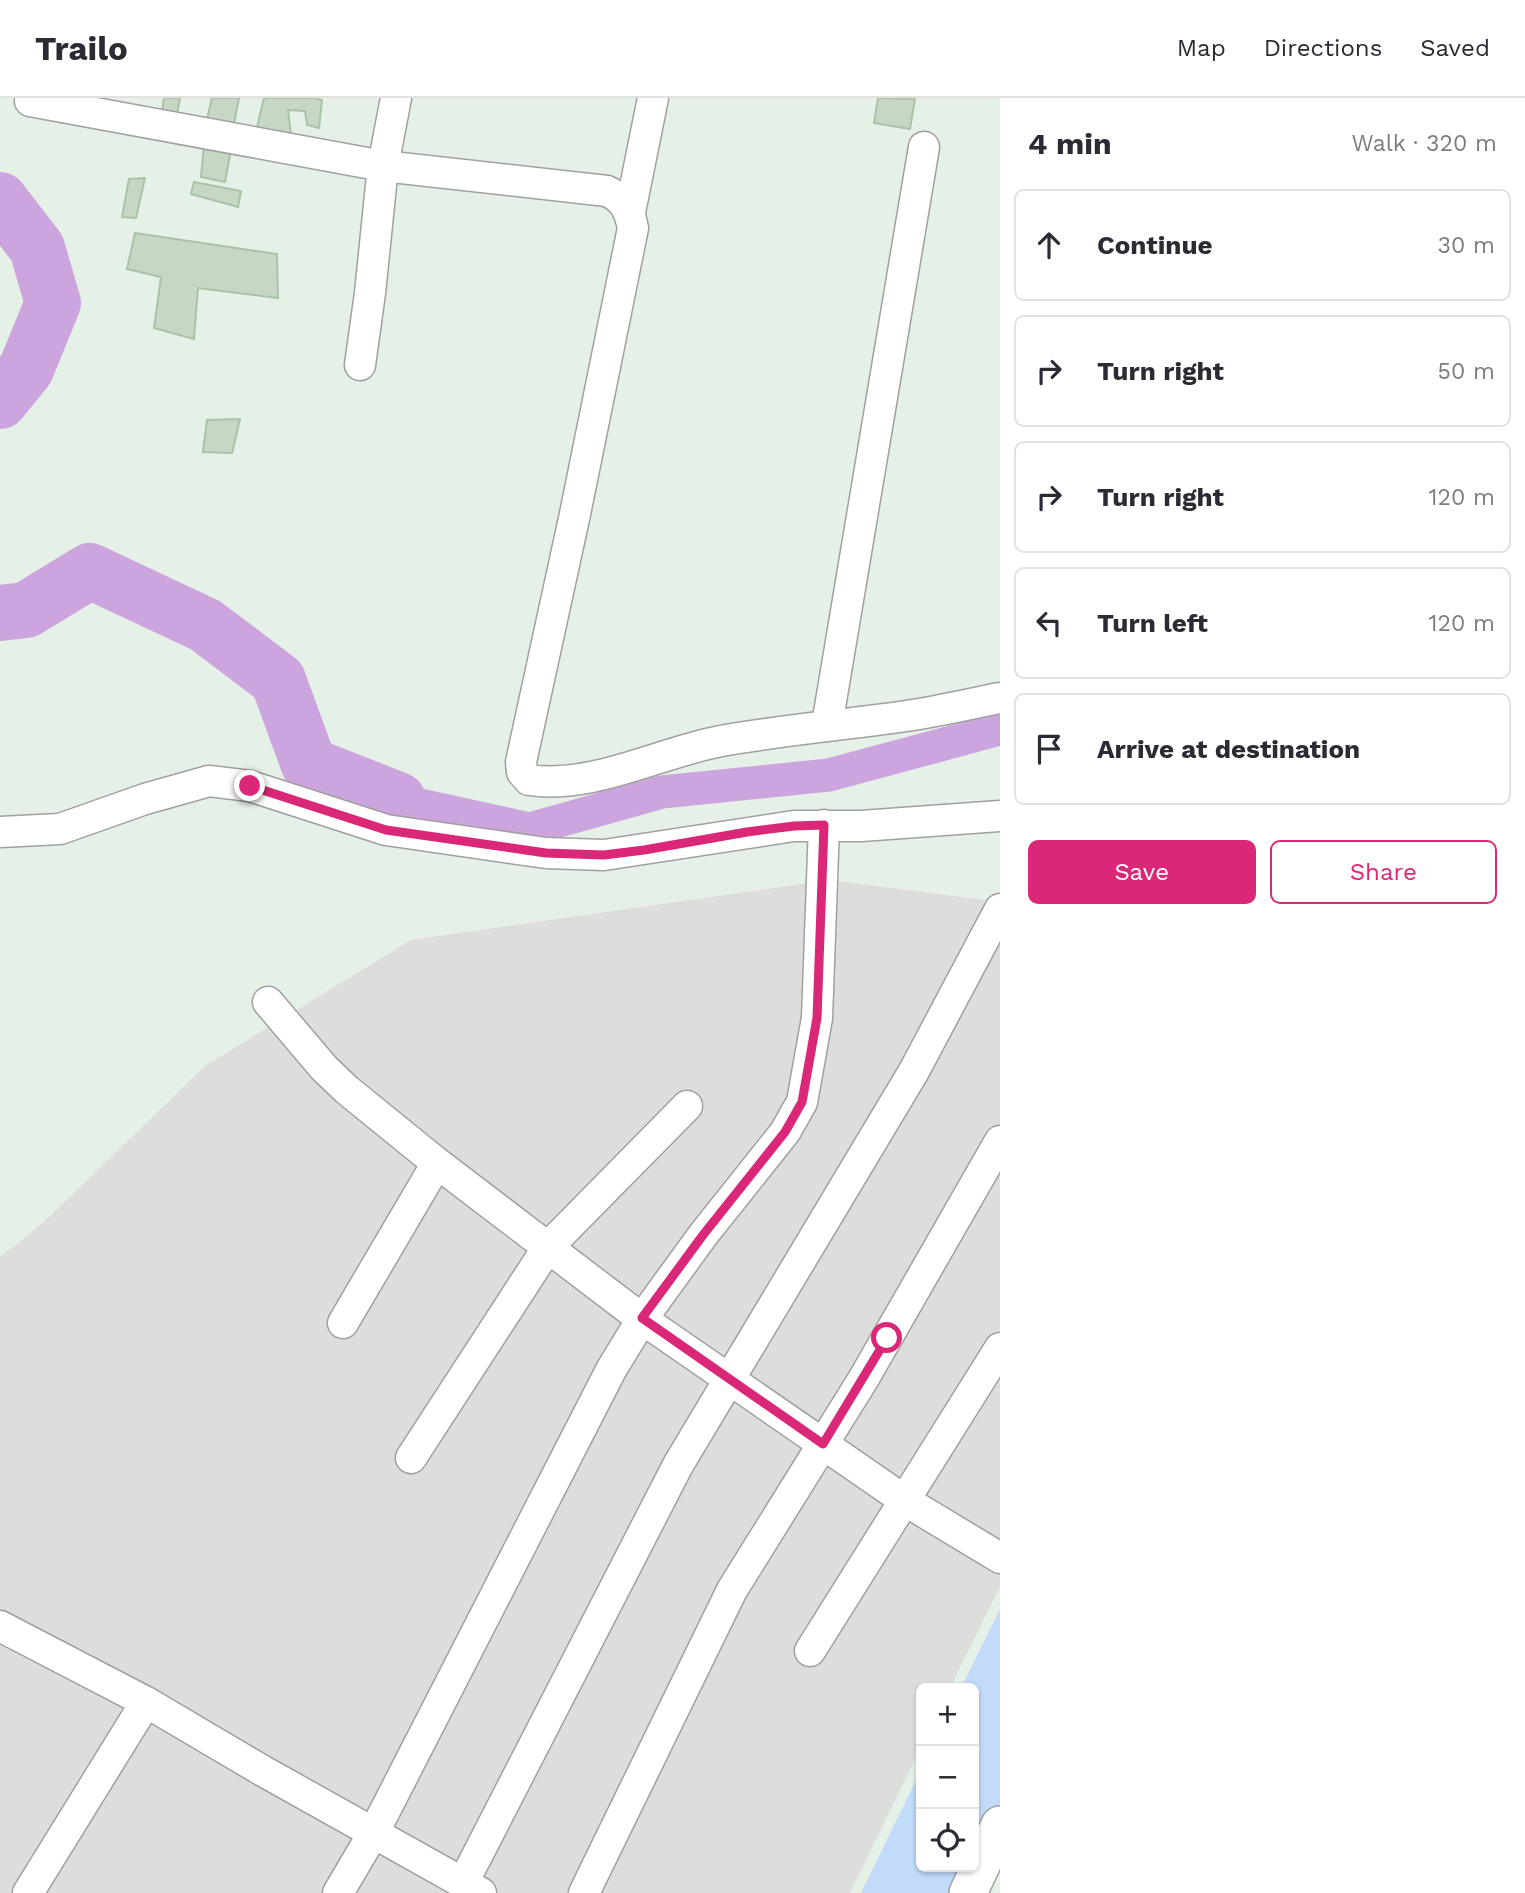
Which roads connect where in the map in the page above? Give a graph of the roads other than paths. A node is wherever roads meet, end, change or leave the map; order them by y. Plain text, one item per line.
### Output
1 (396, 98) edge
2 (653, 98) edge
3 (30, 101) dead end
4 (924, 147) dead end
5 (383, 166) junction
6 (630, 212) junction
7 (360, 365) dead end
8 (1000, 698) edge
9 (827, 724) junction
10 (1000, 816) edge
11 (824, 825) junction
12 (0, 832) edge
13 (1000, 909) edge
14 (268, 1002) dead end
15 (687, 1106) dead end
16 (1000, 1141) edge
17 (437, 1163) junction
18 (548, 1247) junction
19 (642, 1318) junction
20 (343, 1323) dead end
21 (1000, 1348) edge
22 (729, 1378) junction
23 (823, 1444) junction
24 (411, 1458) dead end
25 (904, 1500) junction
26 (1000, 1558) edge
27 (0, 1626) edge
28 (810, 1651) dead end
29 (146, 1702) junction
30 (1000, 1825) edge
31 (374, 1832) junction
32 (472, 1888) edge
33 (28, 1893) edge
34 (338, 1893) edge
35 (584, 1893) edge
36 (968, 1893) edge

1 - 5 street
2 - 6 street
3 - 5 street
4 - 9 street
5 - 6 street
5 - 7 street
6 - 9 street
8 - 9 street
10 - 11 street
11 - 12 street
11 - 19 street
13 - 22 street
14 - 17 street
15 - 18 street
16 - 23 street
17 - 18 street
17 - 20 street
18 - 19 street
18 - 24 street
19 - 22 street
19 - 31 street
21 - 25 street
22 - 23 street
22 - 32 street
23 - 25 street
23 - 35 street
25 - 26 street
25 - 28 street
27 - 29 street
29 - 31 street
29 - 33 street
30 - 36 street
31 - 32 street
31 - 34 street

